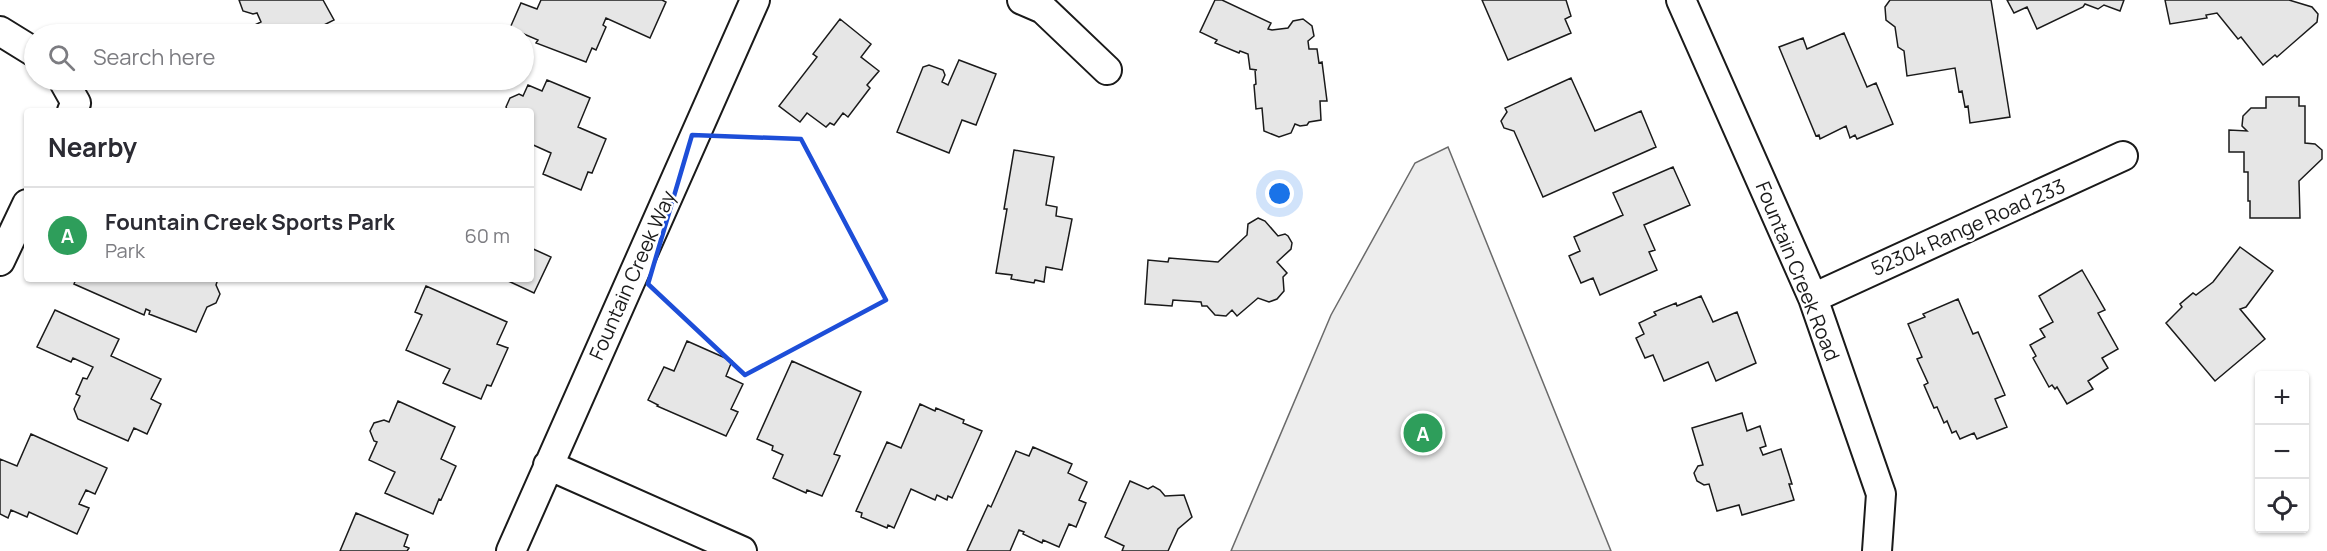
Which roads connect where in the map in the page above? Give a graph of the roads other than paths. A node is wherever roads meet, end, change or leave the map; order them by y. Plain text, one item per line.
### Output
1 (755, 0) edge
2 (1022, 0) edge
3 (1681, 0) edge
4 (0, 31) edge
5 (24, 45) edge
6 (1107, 70) dead end
7 (69, 90) edge
8 (74, 108) edge
9 (2123, 156) dead end
10 (24, 210) edge
11 (0, 261) edge
12 (1813, 298) junction
13 (548, 465) junction
14 (511, 551) edge
15 (742, 551) edge
16 (1877, 551) edge

1 - 13 street, Fountain Creek Way
2 - 6 street
3 - 12 street, Fountain Creek Road
4 - 5 street
7 - 8 street
9 - 12 street, 52304 Range Road 233
10 - 11 street
12 - 16 street, Fountain Creek Road
13 - 14 street, Fountain Creek Way
13 - 15 street

